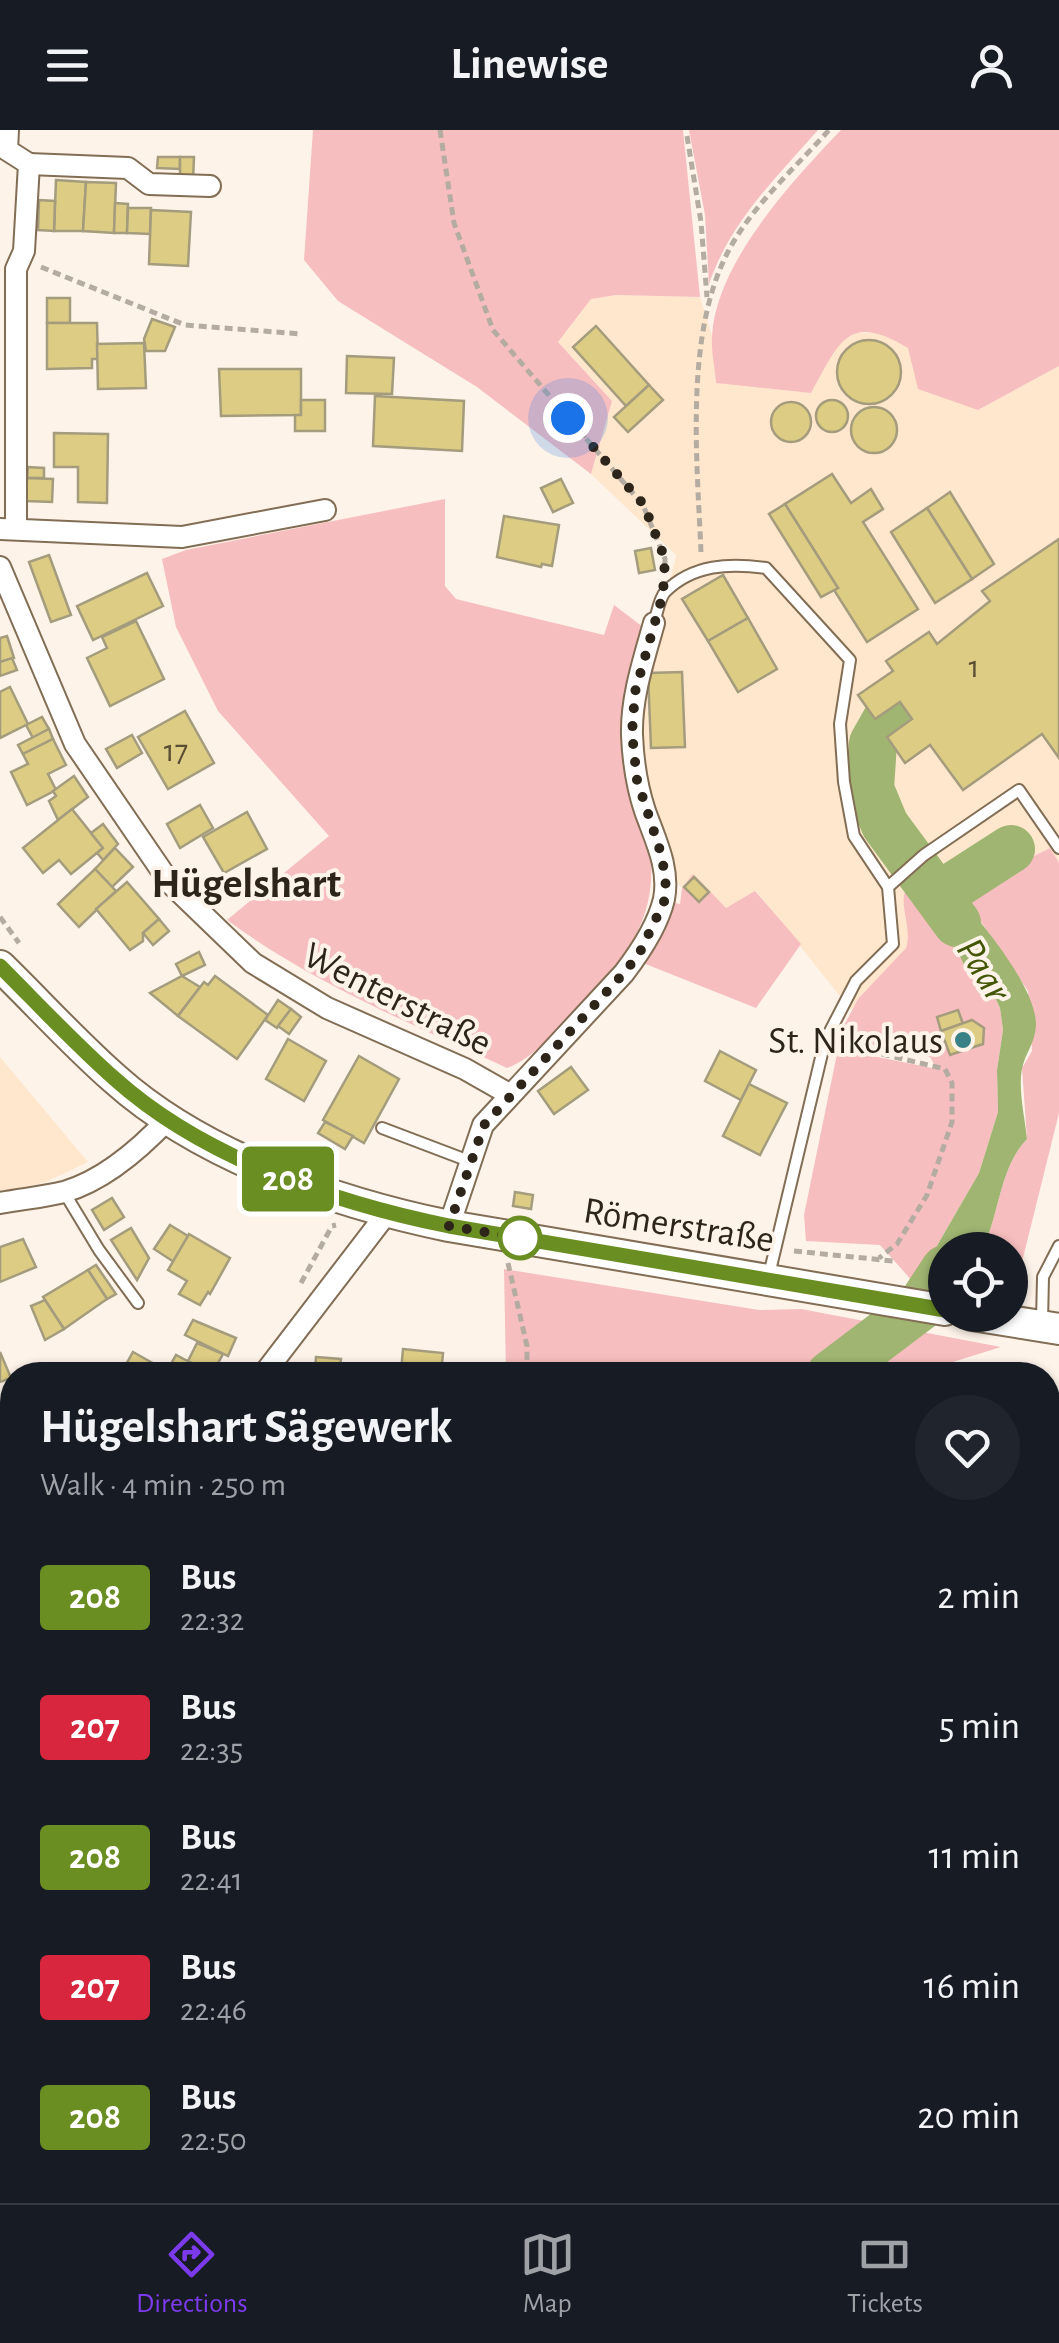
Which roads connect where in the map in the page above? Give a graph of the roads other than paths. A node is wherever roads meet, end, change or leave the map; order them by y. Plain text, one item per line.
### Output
1 (5, 143) edge
2 (29, 164) junction
3 (210, 186) dead end
4 (325, 510) dead end
5 (8, 528) edge
6 (0, 566) edge
7 (654, 623) joint
8 (1059, 848) edge
9 (888, 887) junction
10 (0, 966) edge
11 (509, 1094) junction
12 (170, 1118) junction
13 (382, 1128) dead end
14 (469, 1161) junction
15 (64, 1192) junction
16 (0, 1203) edge
17 (388, 1213) junction
18 (449, 1226) junction
19 (1059, 1246) edge
20 (768, 1280) junction
21 (138, 1303) dead end
22 (928, 1307) edge
23 (1050, 1328) edge
24 (274, 1362) edge

1 - 2 street
2 - 3 street
2 - 5 street
4 - 5 street
6 - 11 street, Wenterstraße
7 - 9 lane
7 - 11 street
8 - 9 lane
9 - 20 lane
10 - 12 main road, Römerstraße
11 - 14 street
12 - 15 street
12 - 17 main road, Römerstraße
13 - 14 lane
14 - 18 street
15 - 16 street
15 - 21 lane
17 - 18 main road, Römerstraße
17 - 24 street
18 - 20 main road, Römerstraße
19 - 23 lane
20 - 22 main road, Römerstraße

